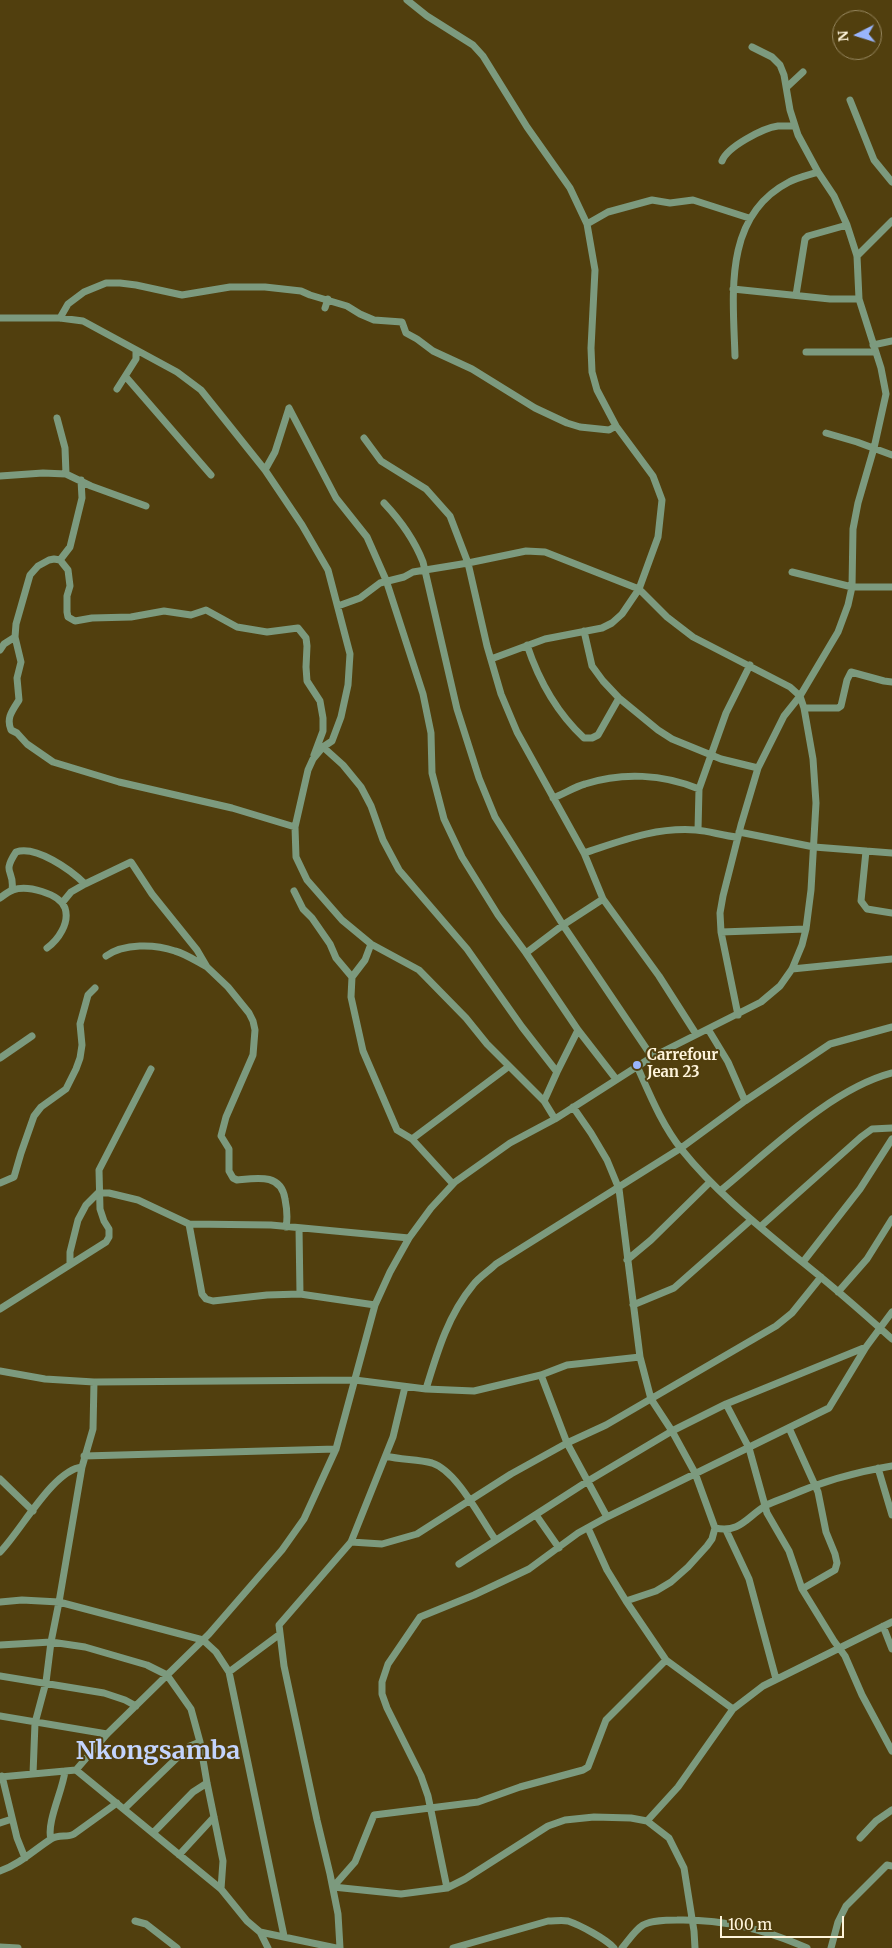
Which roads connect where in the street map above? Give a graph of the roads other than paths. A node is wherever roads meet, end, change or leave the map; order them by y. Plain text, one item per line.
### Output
1 (406, 0) edge
2 (752, 47) dead end
3 (803, 72) dead end
4 (787, 87) junction
5 (850, 100) dead end
6 (794, 126) junction
7 (722, 161) dead end
8 (818, 172) junction
9 (892, 182) edge
10 (749, 218) junction
11 (892, 221) edge
12 (587, 224) junction
13 (847, 225) junction
14 (857, 256) junction
15 (733, 289) junction
16 (796, 295) junction
17 (328, 299) junction
18 (860, 299) junction
19 (325, 308) dead end
20 (0, 318) edge
21 (60, 318) junction
22 (892, 341) edge
23 (874, 348) junction
24 (136, 350) junction
25 (806, 352) dead end
26 (735, 356) dead end
27 (126, 377) junction
28 (117, 389) dead end
29 (889, 394) edge
30 (57, 418) dead end
31 (616, 426) junction
32 (826, 433) dead end
33 (364, 438) dead end
34 (874, 448) junction
35 (892, 455) edge
36 (265, 470) junction
37 (66, 474) junction
38 (211, 475) dead end
39 (0, 476) edge
40 (80, 480) junction
41 (384, 502) dead end
42 (146, 506) dead end
43 (60, 560) junction
44 (468, 563) junction
45 (425, 570) junction
46 (792, 572) dead end
47 (386, 580) junction
48 (852, 587) junction
49 (892, 587) edge
50 (639, 589) junction
51 (338, 606) junction
52 (584, 631) junction
53 (15, 637) junction
54 (527, 645) junction
55 (0, 650) edge
56 (491, 659) junction
57 (750, 665) junction
58 (892, 682) edge
59 (800, 696) junction
60 (619, 698) junction
61 (804, 708) junction
62 (323, 747) junction
63 (711, 755) junction
64 (313, 759) junction
65 (758, 768) junction
66 (699, 788) junction
67 (553, 798) junction
68 (295, 826) junction
69 (698, 830) junction
70 (738, 835) junction
71 (814, 847) junction
72 (866, 851) junction
73 (584, 853) junction
74 (892, 853) edge
75 (85, 884) junction
76 (12, 890) junction
77 (294, 892) dead end
78 (0, 898) edge
79 (603, 899) junction
80 (62, 903) junction
81 (892, 913) edge
82 (563, 925) junction
83 (806, 929) junction
84 (721, 932) junction
85 (371, 944) junction
86 (47, 948) dead end
87 (526, 953) junction
88 (106, 956) dead end
89 (892, 958) edge
90 (207, 967) junction
91 (792, 969) junction
92 (352, 977) junction
93 (95, 988) dead end
94 (738, 1015) junction
95 (892, 1027) edge
96 (708, 1029) junction
97 (578, 1030) junction
98 (696, 1034) junction
99 (32, 1036) dead end
100 (652, 1057) junction
101 (0, 1058) edge
102 (508, 1066) junction
103 (637, 1066) junction
104 (152, 1069) dead end
105 (557, 1072) junction
106 (892, 1073) edge
107 (616, 1079) junction
108 (544, 1101) junction
109 (745, 1101) junction
110 (573, 1107) junction
111 (555, 1119) junction
112 (892, 1128) edge
113 (412, 1139) junction
114 (892, 1139) edge
115 (681, 1148) junction
116 (710, 1182) junction
117 (0, 1183) edge
118 (453, 1184) junction
119 (619, 1189) junction
120 (720, 1191) junction
121 (98, 1194) junction
122 (892, 1219) edge
123 (751, 1220) junction
124 (189, 1224) junction
125 (286, 1227) junction
126 (760, 1227) junction
127 (299, 1228) junction
128 (409, 1238) junction
129 (627, 1260) junction
130 (803, 1262) junction
131 (70, 1264) junction
132 (820, 1277) junction
133 (838, 1292) junction
134 (300, 1294) junction
135 (375, 1305) junction
136 (633, 1305) junction
137 (0, 1309) edge
138 (892, 1312) edge
139 (880, 1328) junction
140 (892, 1339) edge
141 (866, 1348) junction
142 (640, 1357) junction
143 (0, 1371) edge
144 (541, 1375) junction
145 (355, 1380) junction
146 (94, 1382) junction
147 (405, 1387) junction
148 (426, 1389) junction
149 (651, 1399) junction
150 (726, 1404) junction
151 (789, 1428) junction
152 (672, 1431) junction
153 (567, 1443) junction
154 (749, 1448) junction
155 (336, 1449) junction
156 (84, 1456) junction
157 (386, 1456) junction
158 (892, 1466) edge
159 (82, 1467) junction
160 (878, 1468) junction
161 (695, 1473) junction
162 (0, 1479) edge
163 (588, 1481) junction
164 (815, 1484) junction
165 (469, 1501) junction
166 (766, 1506) junction
167 (33, 1511) junction
168 (536, 1515) junction
169 (892, 1515) edge
170 (607, 1518) junction
171 (588, 1528) junction
172 (715, 1528) junction
173 (726, 1530) junction
174 (495, 1539) junction
175 (351, 1542) junction
176 (559, 1548) junction
177 (0, 1552) edge
178 (459, 1564) dead end
179 (802, 1589) junction
180 (626, 1601) junction
181 (0, 1602) edge
182 (59, 1602) junction
183 (892, 1622) edge
184 (883, 1626) junction
185 (280, 1634) junction
186 (203, 1640) junction
187 (51, 1642) junction
188 (0, 1646) edge
189 (839, 1647) junction
190 (892, 1649) edge
191 (666, 1660) junction
192 (229, 1672) junction
193 (167, 1675) junction
194 (0, 1676) edge
195 (776, 1679) junction
196 (46, 1682) junction
197 (136, 1706) junction
198 (733, 1709) junction
199 (0, 1716) edge
200 (35, 1723) junction
201 (107, 1734) junction
202 (200, 1742) junction
203 (892, 1751) edge
204 (76, 1770) junction
205 (65, 1771) junction
206 (33, 1774) junction
207 (1, 1777) edge
208 (207, 1783) junction
209 (117, 1803) junction
210 (124, 1809) junction
211 (431, 1809) junction
212 (892, 1810) edge
213 (214, 1817) junction
214 (12, 1820) junction
215 (648, 1821) junction
216 (0, 1823) edge
217 (153, 1833) junction
218 (860, 1838) dead end
219 (52, 1839) junction
220 (179, 1855) junction
221 (25, 1858) junction
222 (892, 1866) edge
223 (0, 1871) edge
224 (333, 1887) junction
225 (447, 1888) junction
226 (221, 1889) junction
227 (692, 1920) junction
228 (135, 1921) dead end
229 (260, 1932) junction
230 (284, 1936) junction
231 (0, 1947) edge
232 (18, 1948) edge
233 (177, 1948) edge
234 (268, 1948) edge
235 (338, 1948) edge
236 (453, 1948) edge
237 (614, 1948) edge
238 (622, 1948) edge
239 (695, 1948) edge
240 (807, 1948) edge
241 (830, 1948) edge

1 - 12 street
2 - 4 street
3 - 4 street
4 - 6 street
5 - 9 street
6 - 7 street
6 - 8 street
8 - 10 street
8 - 13 street
10 - 12 street
10 - 15 street
11 - 14 street
12 - 31 street
13 - 14 street
13 - 16 street
14 - 18 street
15 - 16 street
15 - 26 street
16 - 18 street
17 - 19 street
17 - 21 street
17 - 31 street
18 - 23 street
20 - 21 street
21 - 24 street
22 - 23 street
23 - 25 street
23 - 29 street
24 - 27 street
24 - 36 street
27 - 28 street
27 - 38 street
29 - 34 street
30 - 37 street
31 - 50 street
32 - 34 street
33 - 44 street
34 - 35 street
34 - 48 street
36 - 47 street
36 - 51 street
37 - 39 street
37 - 40 street
40 - 42 street
40 - 43 street
41 - 45 street
43 - 53 street
43 - 64 street
44 - 45 street
44 - 50 street
44 - 56 street
45 - 47 street
45 - 82 street
46 - 48 street
47 - 51 street
47 - 87 street
48 - 49 street
48 - 59 street
50 - 52 street
50 - 57 street
51 - 62 street
52 - 54 street
52 - 60 street
53 - 55 street
53 - 68 street
54 - 56 street
54 - 60 street
56 - 67 street
57 - 59 street
57 - 63 street
58 - 61 street
59 - 61 street
59 - 65 street
60 - 63 street
61 - 71 street
62 - 64 street
62 - 105 street
63 - 65 street
63 - 66 street
64 - 68 street
65 - 70 street
66 - 67 street
66 - 69 street
67 - 73 street
68 - 85 street
69 - 70 street
69 - 73 street
70 - 71 street
70 - 84 street
71 - 72 street
71 - 83 street
72 - 74 street
72 - 81 street
73 - 79 street
75 - 76 street
75 - 80 street
75 - 90 street
76 - 78 street
76 - 80 street
77 - 92 street
79 - 82 street
79 - 98 street
80 - 86 street
82 - 87 street
82 - 100 street
83 - 84 street
83 - 91 street
84 - 94 street
85 - 92 street
85 - 102 street
87 - 97 street
88 - 90 street
89 - 91 street
90 - 125 street
91 - 94 street
92 - 113 street
93 - 117 street
94 - 96 street
95 - 109 street
96 - 98 street
96 - 109 street
97 - 105 street
97 - 107 street
98 - 100 street
99 - 101 street
100 - 103 street
102 - 108 street
102 - 113 street
103 - 107 street
103 - 115 street
104 - 121 street
105 - 108 street
106 - 120 street
107 - 110 street
108 - 111 street
109 - 115 street
110 - 111 street
110 - 119 street
111 - 118 street
112 - 126 street
113 - 118 street
114 - 130 street
115 - 116 street
115 - 119 street
116 - 120 street
116 - 129 street
118 - 128 street
119 - 129 street
119 - 148 street
120 - 123 street
121 - 124 street
121 - 131 street
121 - 131 street
122 - 133 street
123 - 126 street
123 - 136 street
124 - 125 street
124 - 134 street
125 - 127 street
126 - 130 street
127 - 128 street
127 - 134 street
128 - 135 street
129 - 136 street
130 - 132 street
131 - 137 street
132 - 133 street
132 - 149 street
133 - 139 street
134 - 135 street
135 - 145 street
136 - 142 street
138 - 139 street
139 - 140 street
139 - 141 street
141 - 150 street
141 - 151 street
142 - 144 street
142 - 149 street
143 - 146 street
144 - 148 street
144 - 153 street
145 - 146 street
145 - 147 street
145 - 155 street
146 - 156 street
147 - 148 street
147 - 157 street
149 - 152 street
149 - 153 street
150 - 152 street
150 - 154 street
151 - 154 street
151 - 164 street
152 - 161 street
152 - 163 street
153 - 163 street
153 - 165 street
154 - 161 street
154 - 166 street
155 - 156 street
155 - 186 street
156 - 159 street
157 - 165 street
157 - 175 street
158 - 160 street
159 - 167 street
159 - 182 street
160 - 164 street
160 - 169 street
161 - 170 street
161 - 172 street
162 - 167 street
163 - 168 street
163 - 170 street
164 - 166 street
164 - 179 street
165 - 174 street
165 - 175 street
166 - 173 street
166 - 179 street
167 - 177 street
168 - 174 street
168 - 176 street
170 - 171 street
171 - 176 street
171 - 180 street
172 - 173 street
172 - 180 street
173 - 195 street
174 - 178 street
175 - 185 street
176 - 211 street
179 - 189 street
180 - 191 street
181 - 182 street
182 - 186 street
182 - 187 street
183 - 184 street
184 - 189 street
184 - 190 street
185 - 192 street
185 - 224 street
186 - 192 street
186 - 193 street
187 - 188 street
187 - 193 street
187 - 196 street
189 - 195 street
189 - 203 street
191 - 198 street
191 - 211 street
192 - 230 street
193 - 197 street
193 - 202 street
194 - 196 street
195 - 198 street
196 - 197 street
196 - 200 street
197 - 201 street
198 - 215 street
199 - 200 street
200 - 201 street
200 - 206 street
201 - 204 street
202 - 208 street
202 - 210 street
204 - 205 street
204 - 209 street
205 - 206 street
205 - 219 street
206 - 207 street
207 - 214 street
208 - 213 street
208 - 217 street
209 - 210 street
209 - 219 street
210 - 217 street
211 - 224 street
211 - 225 street
212 - 218 street
213 - 220 street
213 - 226 street
214 - 216 street
214 - 221 street
215 - 225 street
215 - 227 street
217 - 220 street
219 - 221 street
220 - 226 street
221 - 223 street
222 - 241 street
224 - 225 street
224 - 235 street
226 - 229 street
227 - 238 street
227 - 239 street
227 - 240 street
228 - 233 street
229 - 230 street
229 - 234 street
230 - 235 street
231 - 232 street
236 - 237 street

